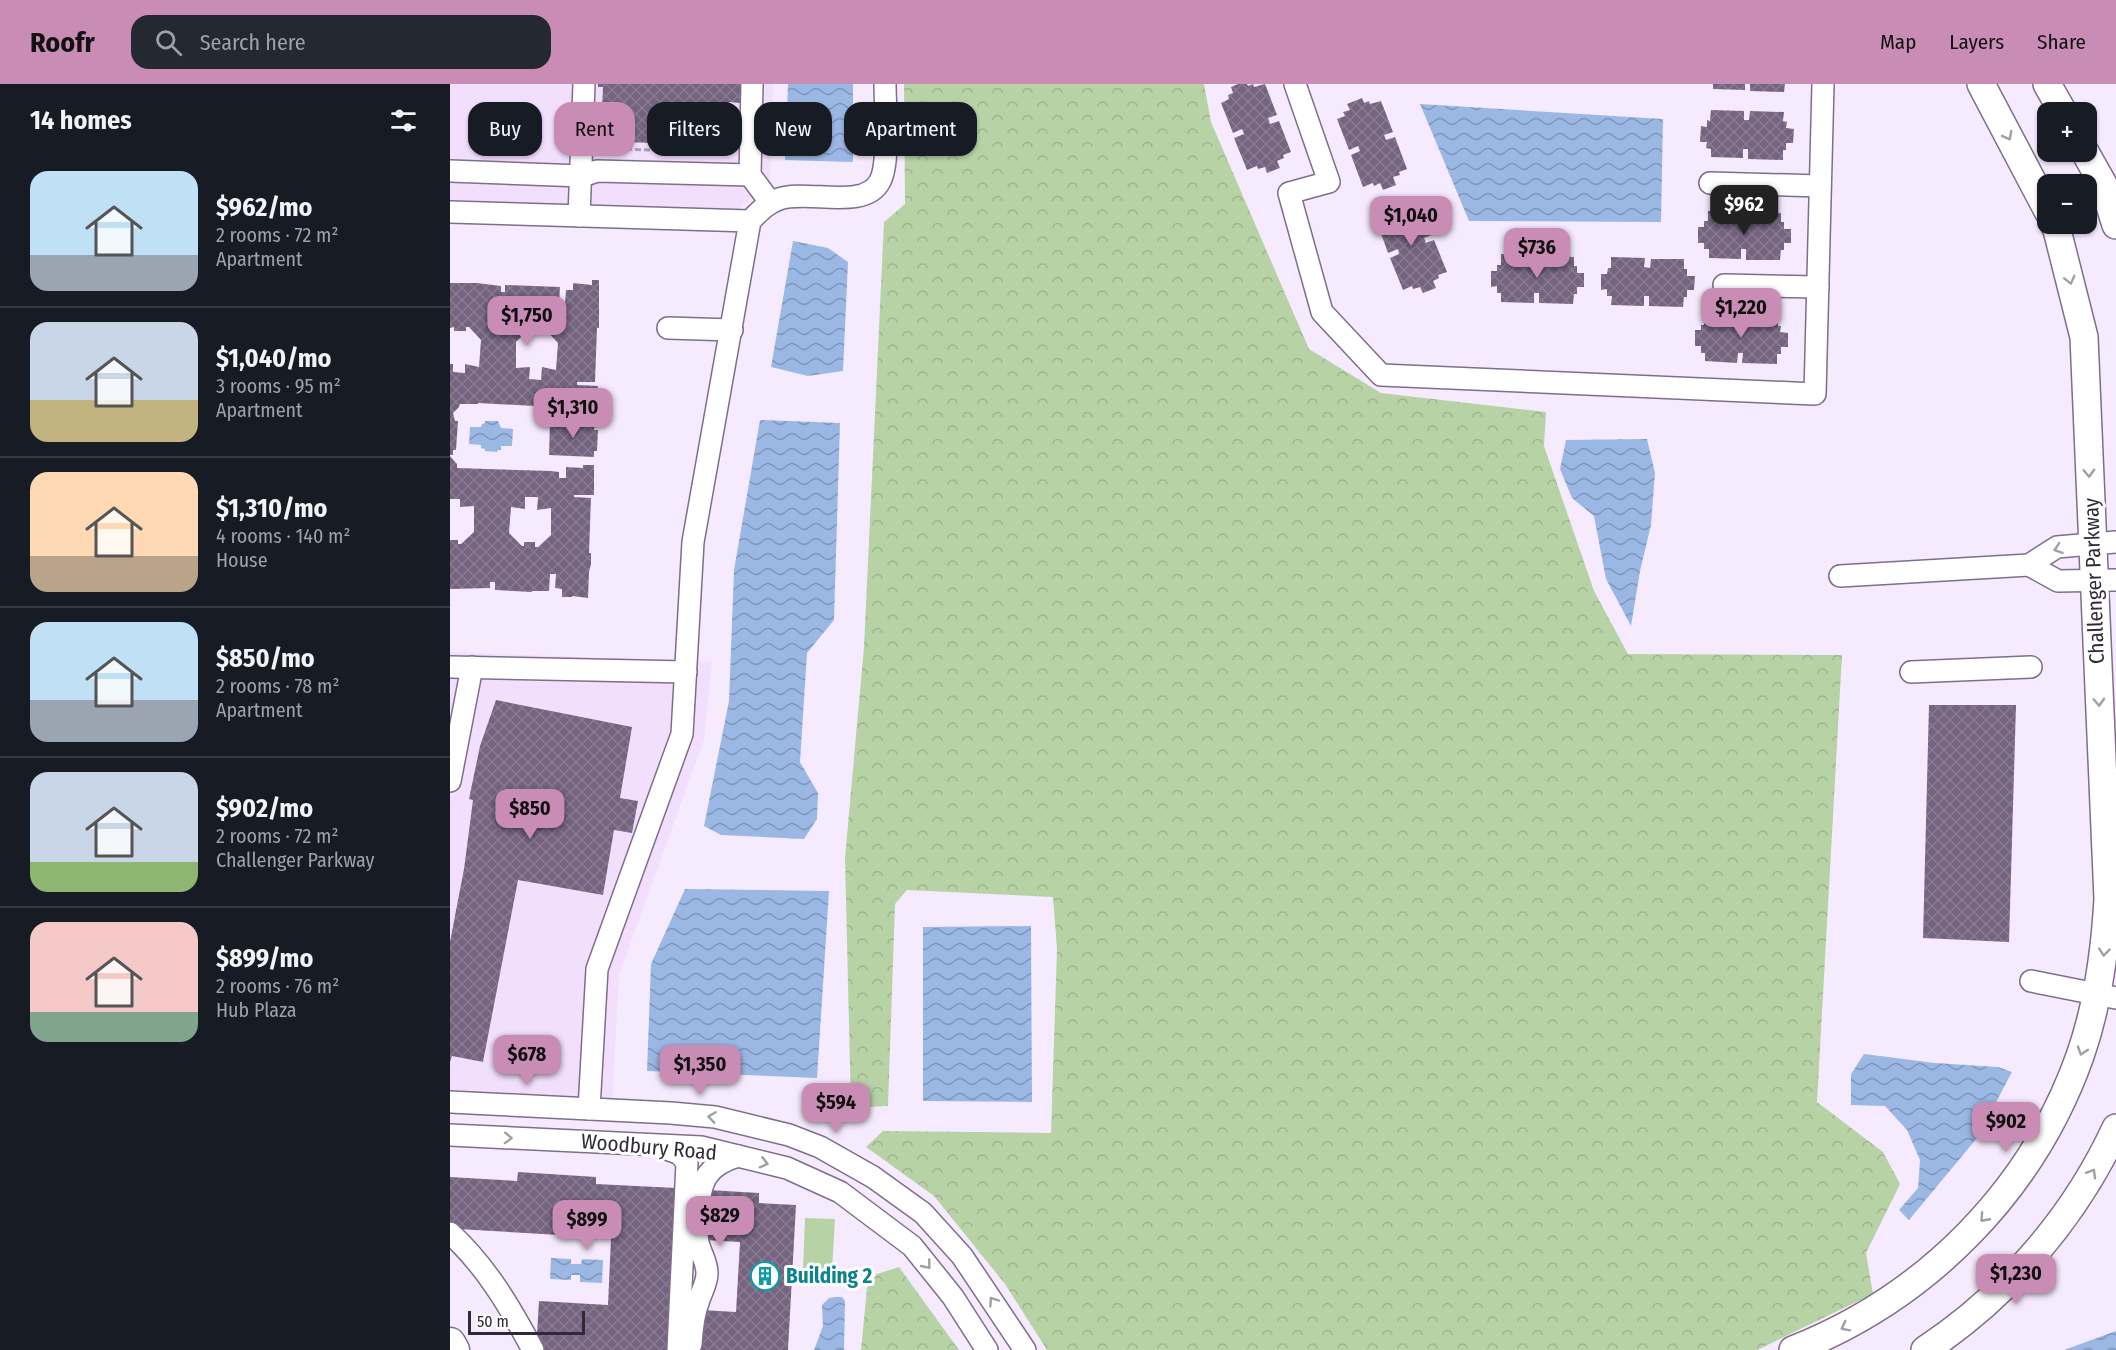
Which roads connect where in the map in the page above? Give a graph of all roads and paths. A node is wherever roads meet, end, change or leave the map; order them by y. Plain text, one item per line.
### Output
1 (584, 84) edge
2 (752, 84) edge
3 (885, 84) edge
4 (1295, 84) edge
5 (1823, 84) edge
6 (1980, 84) edge
7 (2047, 84) edge
8 (2057, 102) edge
9 (2091, 162) edge
10 (450, 171) edge
11 (750, 175) junction
12 (582, 176) junction
13 (1710, 183) dead end
14 (1820, 186) junction
15 (2037, 190) edge
16 (770, 202) junction
17 (450, 212) edge
18 (579, 216) junction
19 (750, 221) junction
20 (2116, 225) edge
21 (2059, 234) edge
22 (1724, 285) dead end
23 (1818, 287) junction
24 (668, 328) dead end
25 (732, 330) junction
26 (2104, 543) edge
27 (2029, 566) junction
28 (1840, 576) dead end
29 (2105, 580) edge
30 (450, 667) edge
31 (472, 667) junction
32 (2031, 667) dead end
33 (686, 672) junction
34 (1911, 672) dead end
35 (450, 782) edge
36 (2031, 981) dead end
37 (2107, 996) edge
38 (450, 1102) edge
39 (589, 1108) junction
40 (2116, 1128) edge
41 (450, 1135) edge
42 (789, 1135) junction
43 (694, 1155) junction
44 (738, 1156) junction
45 (450, 1233) edge
46 (692, 1252) junction
47 (689, 1300) junction
48 (450, 1343) edge
49 (454, 1350) edge
50 (533, 1350) edge
51 (678, 1350) edge
52 (690, 1350) edge
53 (987, 1350) edge
54 (1024, 1350) edge
55 (1793, 1350) edge
56 (1925, 1350) edge

1 - 12 street
2 - 11 street
3 - 16 street
4 - 23 street
5 - 14 street
6 -> 15 main road
7 - 8 main road
9 - 20 main road
10 - 12 street
11 - 12 street
11 - 16 street
12 - 18 street
13 - 14 street
14 - 23 street
16 - 19 street
17 - 18 street
18 - 19 street
19 - 25 street
21 -> 26 main road, Challenger Parkway
22 - 23 street
24 - 25 street
25 - 33 street
26 -> 27 street
26 - 29 main road, Challenger Parkway
27 - 28 street
27 - 29 street
29 -> 37 main road, Challenger Parkway
30 - 31 street
31 - 33 street
31 - 35 street
32 - 34 street
33 - 39 street
36 - 37 street
37 -> 55 main road, Challenger Parkway
38 - 39 street, Woodbury Road
42 -> 39 street, Woodbury Road
56 -> 40 main road
41 -> 43 street, Woodbury Road
42 - 43 street
54 -> 42 street, Woodbury Road
43 - 44 street, Woodbury Road
43 - 46 street
44 - 46 street
44 -> 53 street, Woodbury Road
45 - 50 street
46 - 47 street
47 - 51 street
47 - 52 street
48 - 49 highway

